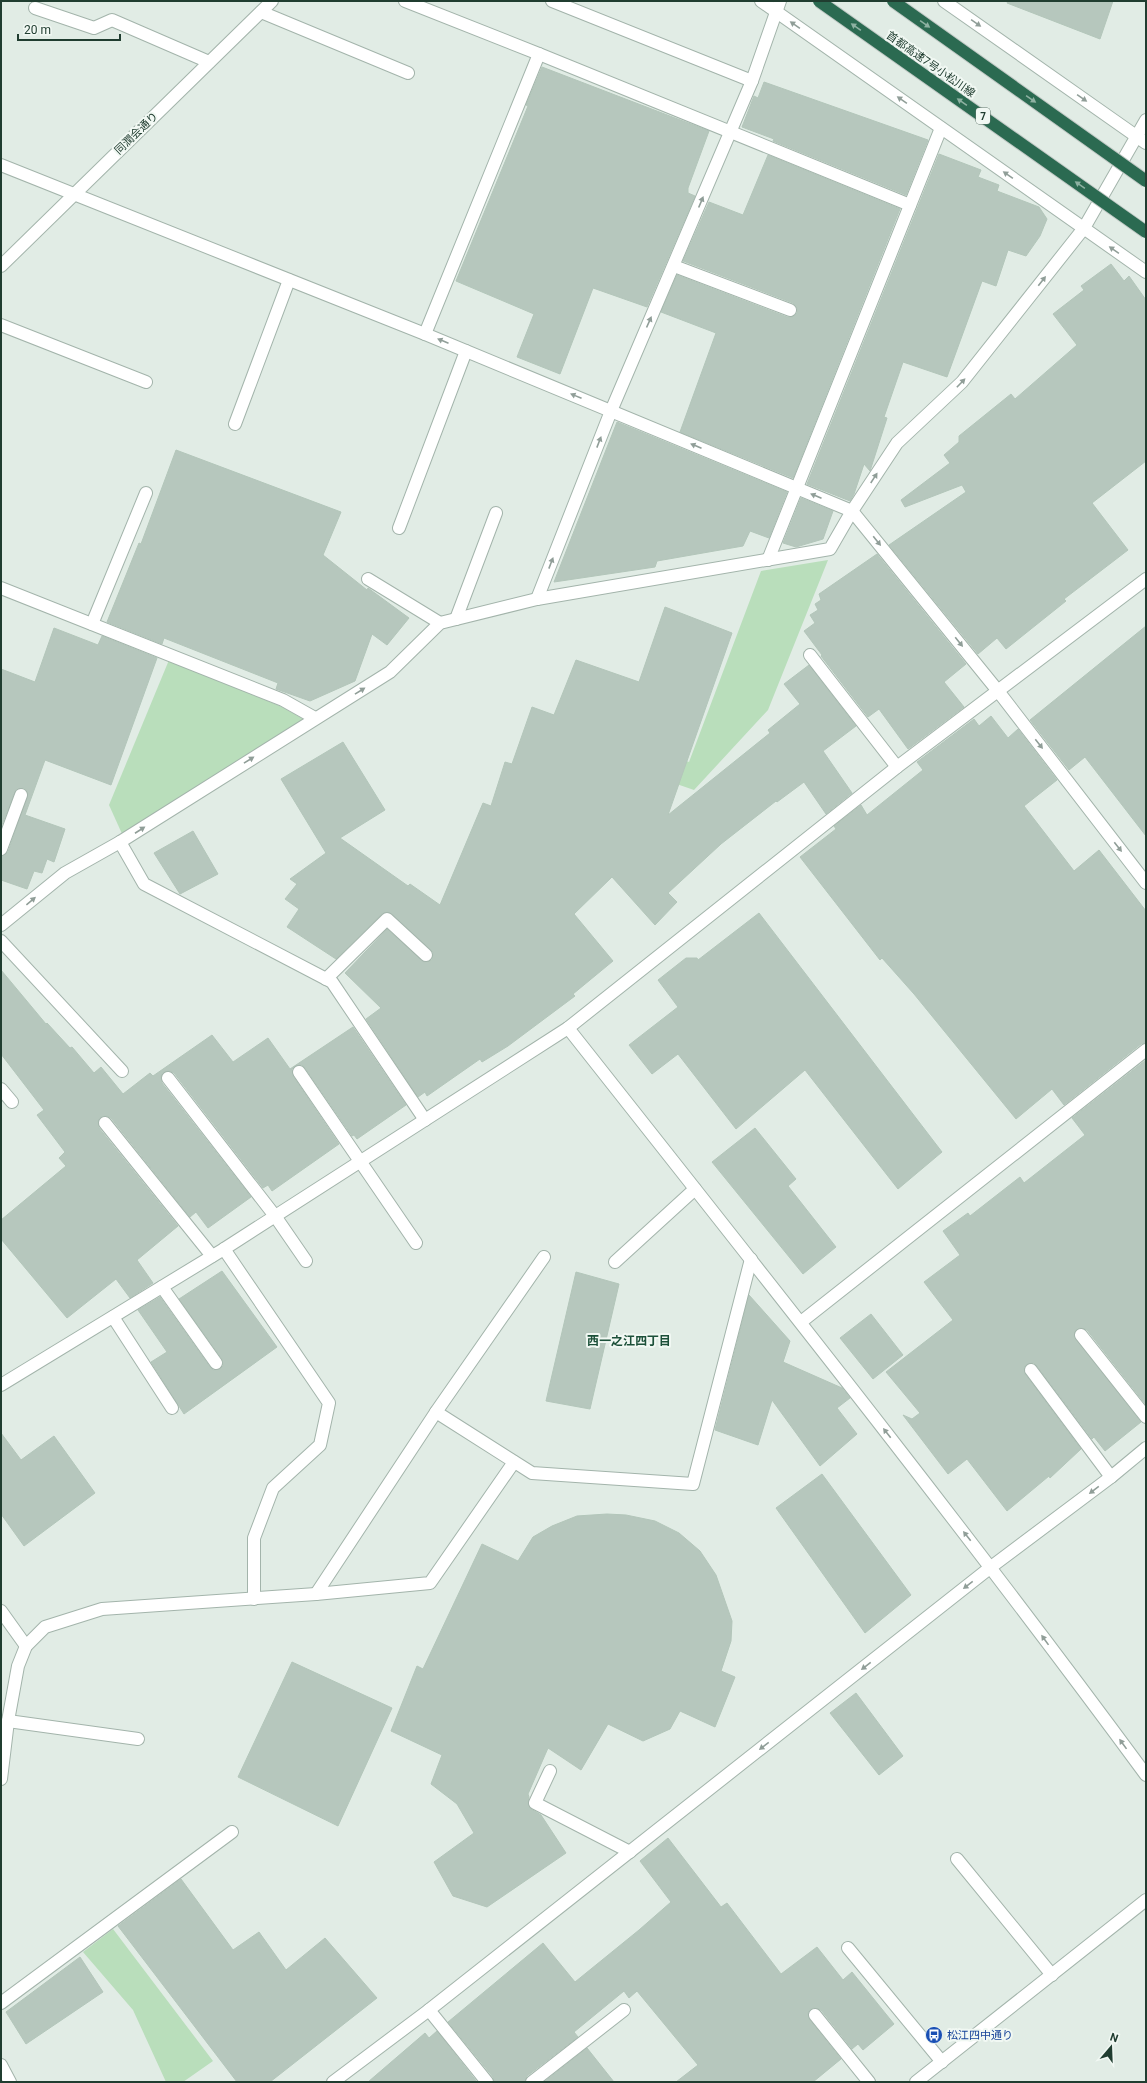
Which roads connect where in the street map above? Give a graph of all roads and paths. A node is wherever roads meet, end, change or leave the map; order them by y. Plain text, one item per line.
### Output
1 (272, 1) edge
2 (405, 1) edge
3 (552, 1) edge
4 (761, 1) edge
5 (818, 1) edge
6 (893, 1) edge
7 (944, 1) edge
8 (779, 6) edge
9 (35, 8) dead end
10 (261, 12) junction
11 (539, 54) junction
12 (210, 62) junction
13 (408, 73) dead end
14 (752, 81) junction
15 (1146, 120) edge
16 (941, 128) junction
17 (730, 133) junction
18 (1141, 140) edge
19 (1, 165) edge
20 (1146, 181) edge
21 (74, 194) junction
22 (910, 205) junction
23 (1084, 228) junction
24 (1146, 232) edge
25 (1, 266) edge
26 (674, 266) junction
27 (1146, 272) edge
28 (289, 280) junction
29 (790, 310) dead end
30 (1, 325) edge
31 (425, 334) junction
32 (466, 351) junction
33 (146, 382) dead end
34 (611, 410) junction
35 (235, 424) dead end
36 (796, 487) junction
37 (146, 493) dead end
38 (852, 511) junction
39 (496, 513) dead end
40 (399, 528) dead end
41 (768, 560) junction
42 (368, 579) dead end
43 (1146, 579) edge
44 (1, 588) edge
45 (537, 599) junction
46 (456, 620) junction
47 (440, 623) junction
48 (92, 624) junction
49 (810, 655) dead end
50 (998, 691) junction
51 (315, 718) junction
52 (897, 767) junction
53 (21, 795) dead end
54 (120, 842) junction
55 (1, 850) edge
56 (1146, 884) edge
57 (3, 921) edge
58 (1, 941) edge
59 (426, 955) dead end
60 (326, 979) junction
61 (568, 1028) junction
62 (1146, 1050) edge
63 (122, 1071) dead end
64 (300, 1072) dead end
65 (168, 1078) dead end
66 (1, 1089) edge
67 (12, 1102) dead end
68 (425, 1120) junction
69 (105, 1123) dead end
70 (360, 1161) junction
71 (695, 1189) junction
72 (275, 1216) junction
73 (416, 1243) dead end
74 (224, 1249) junction
75 (212, 1256) junction
76 (544, 1257) dead end
77 (751, 1259) junction
78 (306, 1261) dead end
79 (615, 1262) dead end
80 (162, 1286) junction
81 (113, 1317) junction
82 (801, 1322) junction
83 (1081, 1335) dead end
84 (216, 1364) dead end
85 (1031, 1370) dead end
86 (1, 1385) edge
87 (172, 1408) dead end
88 (436, 1412) junction
89 (1146, 1417) edge
90 (1146, 1448) edge
91 (514, 1462) junction
92 (1111, 1477) junction
93 (991, 1567) junction
94 (316, 1594) junction
95 (254, 1598) junction
96 (1, 1611) edge
97 (26, 1646) junction
98 (8, 1721) junction
99 (138, 1739) dead end
100 (550, 1771) dead end
101 (1146, 1775) edge
102 (1, 1779) edge
103 (232, 1832) dead end
104 (630, 1852) junction
105 (957, 1859) dead end
106 (1146, 1900) edge
107 (848, 1948) dead end
108 (1052, 1975) junction
109 (1, 2003) edge
110 (429, 2010) junction
111 (624, 2010) dead end
112 (815, 2014) dead end
113 (942, 2062) junction
114 (1, 2065) edge
115 (10, 2082) edge
116 (333, 2082) edge
117 (487, 2082) edge
118 (532, 2082) edge
119 (869, 2082) edge
120 (916, 2082) edge

1 - 10 street, 同潤会通り
2 - 11 street
3 - 14 street
4 - 8 street
24 -> 5 highway, 首都高速7号小松川線 / 7, bridge
6 -> 20 highway, bridge
7 -> 18 street
8 - 14 street
16 -> 8 street
9 - 12 street
10 - 12 street, 同潤会通り
10 - 13 street
11 - 17 street
11 - 31 street
12 - 21 street, 同潤会通り
14 - 17 street
15 - 18 street
16 - 22 street
23 -> 16 street
17 - 22 street
26 -> 17 street
18 - 23 street
19 - 21 street
21 - 25 street, 同潤会通り
21 - 28 street
22 - 36 street
27 -> 23 street
38 -> 23 street
26 - 29 street
34 -> 26 street
28 - 31 street
28 - 35 street
30 - 33 street
32 -> 31 street
34 -> 32 street
32 - 40 street
36 -> 34 street
45 -> 34 street
38 -> 36 street
36 - 41 street
37 - 48 street
38 - 41 street
38 -> 50 street
39 - 46 street
41 - 45 street
42 - 47 street
43 - 50 street
44 - 48 street
45 - 46 street
46 - 47 street
51 -> 47 street
48 - 51 street
49 - 52 street
50 - 52 street
50 -> 56 street
54 -> 51 street
52 - 61 street
53 - 55 street
57 -> 54 street
54 - 60 street
58 - 63 street
59 - 60 street
60 - 68 street
61 - 68 street
61 - 71 street
62 - 82 street
64 - 70 street
65 - 72 street
66 - 67 street
68 - 70 street
69 - 75 street
70 - 72 street
70 - 73 street
71 - 77 street
71 - 79 street
72 - 74 street
72 - 78 street
74 - 75 street
74 - 95 street
75 - 80 street
76 - 88 street
77 - 82 street
77 - 91 street
80 - 81 street
80 - 84 street
81 - 86 street
81 - 87 street
93 -> 82 street
83 - 89 street
85 - 92 street
88 - 91 street
88 - 94 street
90 - 92 street
91 - 94 street
92 -> 93 street
101 -> 93 street
93 -> 104 street
94 - 95 street
95 - 97 street
96 - 97 street
97 - 98 street
98 - 99 street
98 - 102 street
100 - 104 street
103 - 109 street
104 - 110 street
105 - 108 street
106 - 108 street
107 - 113 street
108 - 113 street
110 - 116 street
110 - 117 street
111 - 118 street
112 - 119 street
113 - 120 street
114 - 115 street

